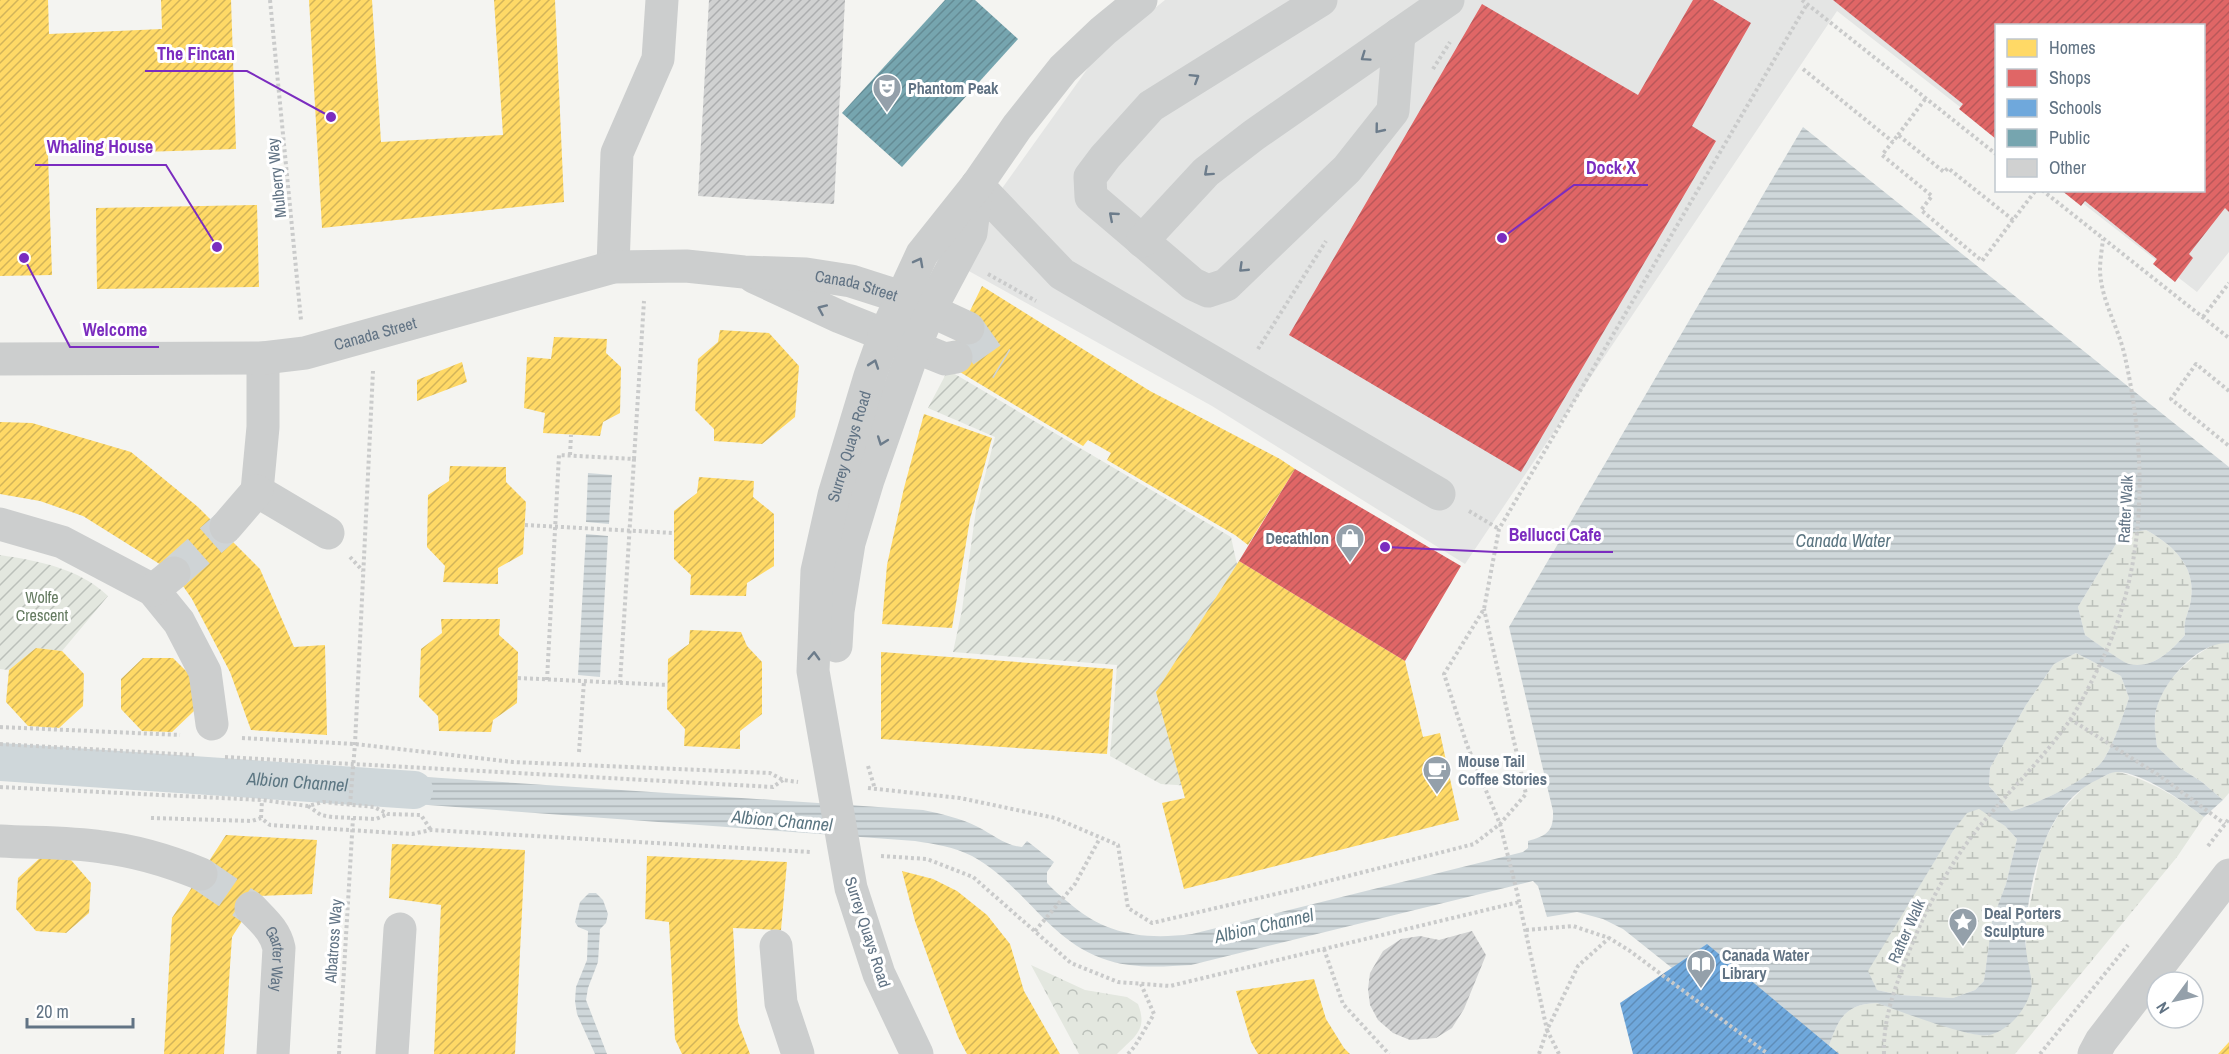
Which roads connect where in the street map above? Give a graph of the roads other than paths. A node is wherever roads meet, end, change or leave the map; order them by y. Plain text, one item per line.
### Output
1 (662, 0) edge
2 (1141, 0) edge
3 (1321, 0) edge
4 (1448, 0) edge
5 (1399, 34) junction
6 (977, 185) junction
7 (1142, 241) junction
8 (613, 267) junction
9 (744, 272) junction
10 (901, 297) junction
11 (930, 310) junction
12 (885, 334) junction
13 (915, 346) junction
14 (263, 358) junction
15 (0, 359) edge
16 (257, 491) junction
17 (1439, 494) dead end
18 (0, 524) edge
19 (226, 527) tunnel mouth
20 (328, 533) dead end
21 (211, 733) road end
22 (824, 735) junction
23 (0, 841) edge
24 (201, 874) tunnel mouth
25 (2229, 875) edge
26 (251, 908) tunnel mouth
27 (400, 929) dead end
28 (776, 946) dead end
29 (273, 1054) edge
30 (392, 1054) edge
31 (798, 1054) edge
32 (916, 1054) edge
33 (2094, 1054) edge

1 - 8 street
2 - 6 street, Surrey Quays Road
7 -> 3 street
4 - 5 street
5 -> 7 street
5 -> 7 street
10 -> 6 street, Surrey Quays Road
6 - 11 street, Surrey Quays Road
6 - 17 street
8 - 9 street, Canada Street
8 - 14 street, Canada Street
9 - 10 street, Canada Street
12 -> 9 street, Canada Street
10 - 11 street, Canada Street
10 - 12 street, Surrey Quays Road
11 - 13 street, Surrey Quays Road
11 - 13 street, Canada Street
12 - 13 street, Canada Street
22 -> 12 street, Surrey Quays Road
13 -> 22 street, Surrey Quays Road
14 - 15 street, Canada Street
14 - 16 street
16 - 19 street
16 - 20 street
18 - 21 street
22 - 32 street, Surrey Quays Road
23 - 24 street
25 - 33 street
26 - 29 street, Garter Way
27 - 30 street
28 - 31 street

